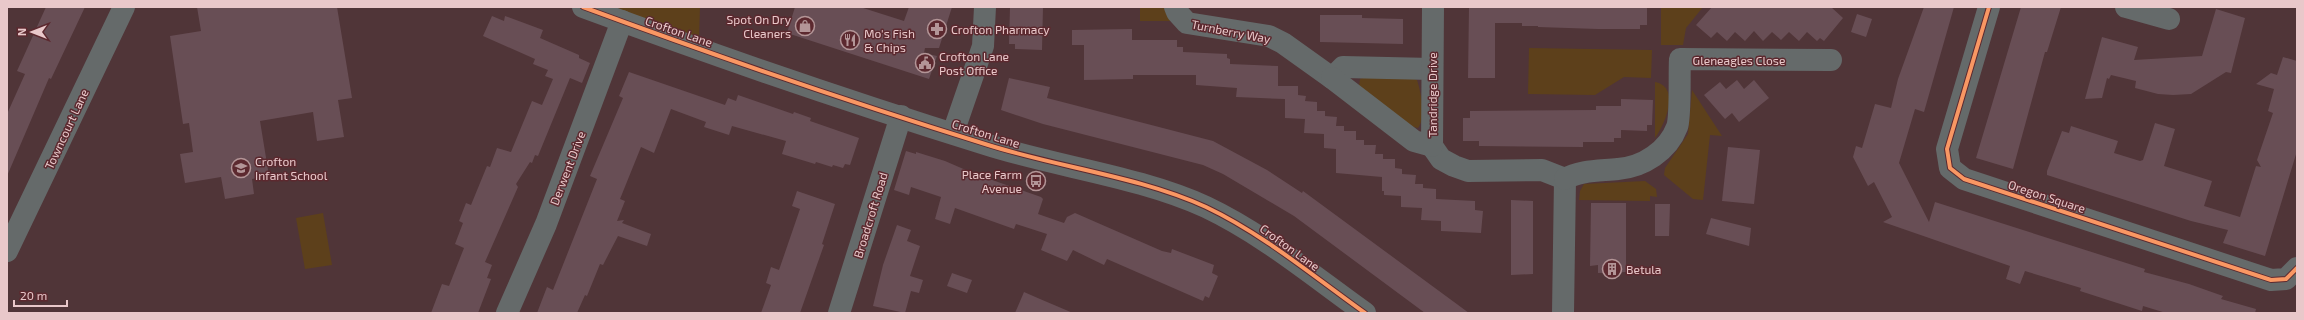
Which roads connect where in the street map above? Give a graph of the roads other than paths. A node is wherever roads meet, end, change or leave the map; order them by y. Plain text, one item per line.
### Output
1 (124, 7) edge
2 (583, 7) edge
3 (985, 7) edge
4 (1175, 7) edge
5 (1433, 7) edge
6 (1989, 7) edge
7 (2126, 7) edge
8 (2169, 19) dead end
9 (622, 21) junction
10 (1831, 60) dead end
11 (1432, 69) junction
12 (1332, 78) junction
13 (901, 116) junction
14 (953, 133) junction
15 (1432, 146) junction
16 (1565, 179) junction
17 (7, 251) edge
18 (2297, 268) edge
19 (507, 313) edge
20 (839, 313) edge
21 (1365, 313) edge
22 (1563, 313) edge

1 - 17 street, Towncourt Lane
2 - 9 street, Crofton Lane
3 - 14 street
4 - 12 street, Turnberry Way
5 - 11 street, Tandridge Drive
6 - 18 street, Oregon Square
7 - 8 street
9 - 13 street, Crofton Lane
9 - 19 street, Derwent Drive
10 - 16 street, Gleneagles Close
11 - 12 street
11 - 15 street, Tandridge Drive
12 - 15 street, Turnberry Way
13 - 14 street, Crofton Lane
13 - 20 street, Broadcroft Road
14 - 21 street, Crofton Lane
15 - 16 street, Tandridge Drive
16 - 22 street

